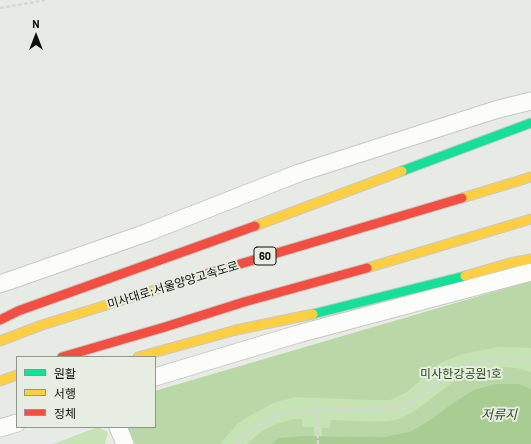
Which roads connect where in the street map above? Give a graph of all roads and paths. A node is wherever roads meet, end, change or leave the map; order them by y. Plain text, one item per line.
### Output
1 (46, 0) edge
2 (0, 8) edge
3 (531, 101) edge
4 (531, 124) edge
5 (531, 177) edge
6 (531, 219) edge
7 (531, 259) edge
8 (531, 272) edge
9 (0, 284) edge
10 (0, 320) edge
11 (0, 341) edge
12 (65, 356) edge
13 (142, 356) edge
14 (531, 360) edge
15 (16, 375) edge
16 (156, 377) edge
17 (0, 381) edge
18 (317, 410) junction
19 (16, 423) edge
20 (0, 428) edge
21 (118, 428) edge
22 (126, 444) edge
23 (237, 444) edge
24 (318, 444) edge

1 - 2 path
3 - 9 street
4 - 10 highway
5 - 11 highway, 미사대로;서울양양고속도로 / 60
6 - 12 highway
7 - 13 highway
8 - 16 street
14 - 18 path
15 - 17 highway
18 - 23 path
18 - 24 path
19 - 20 street
21 - 22 street

